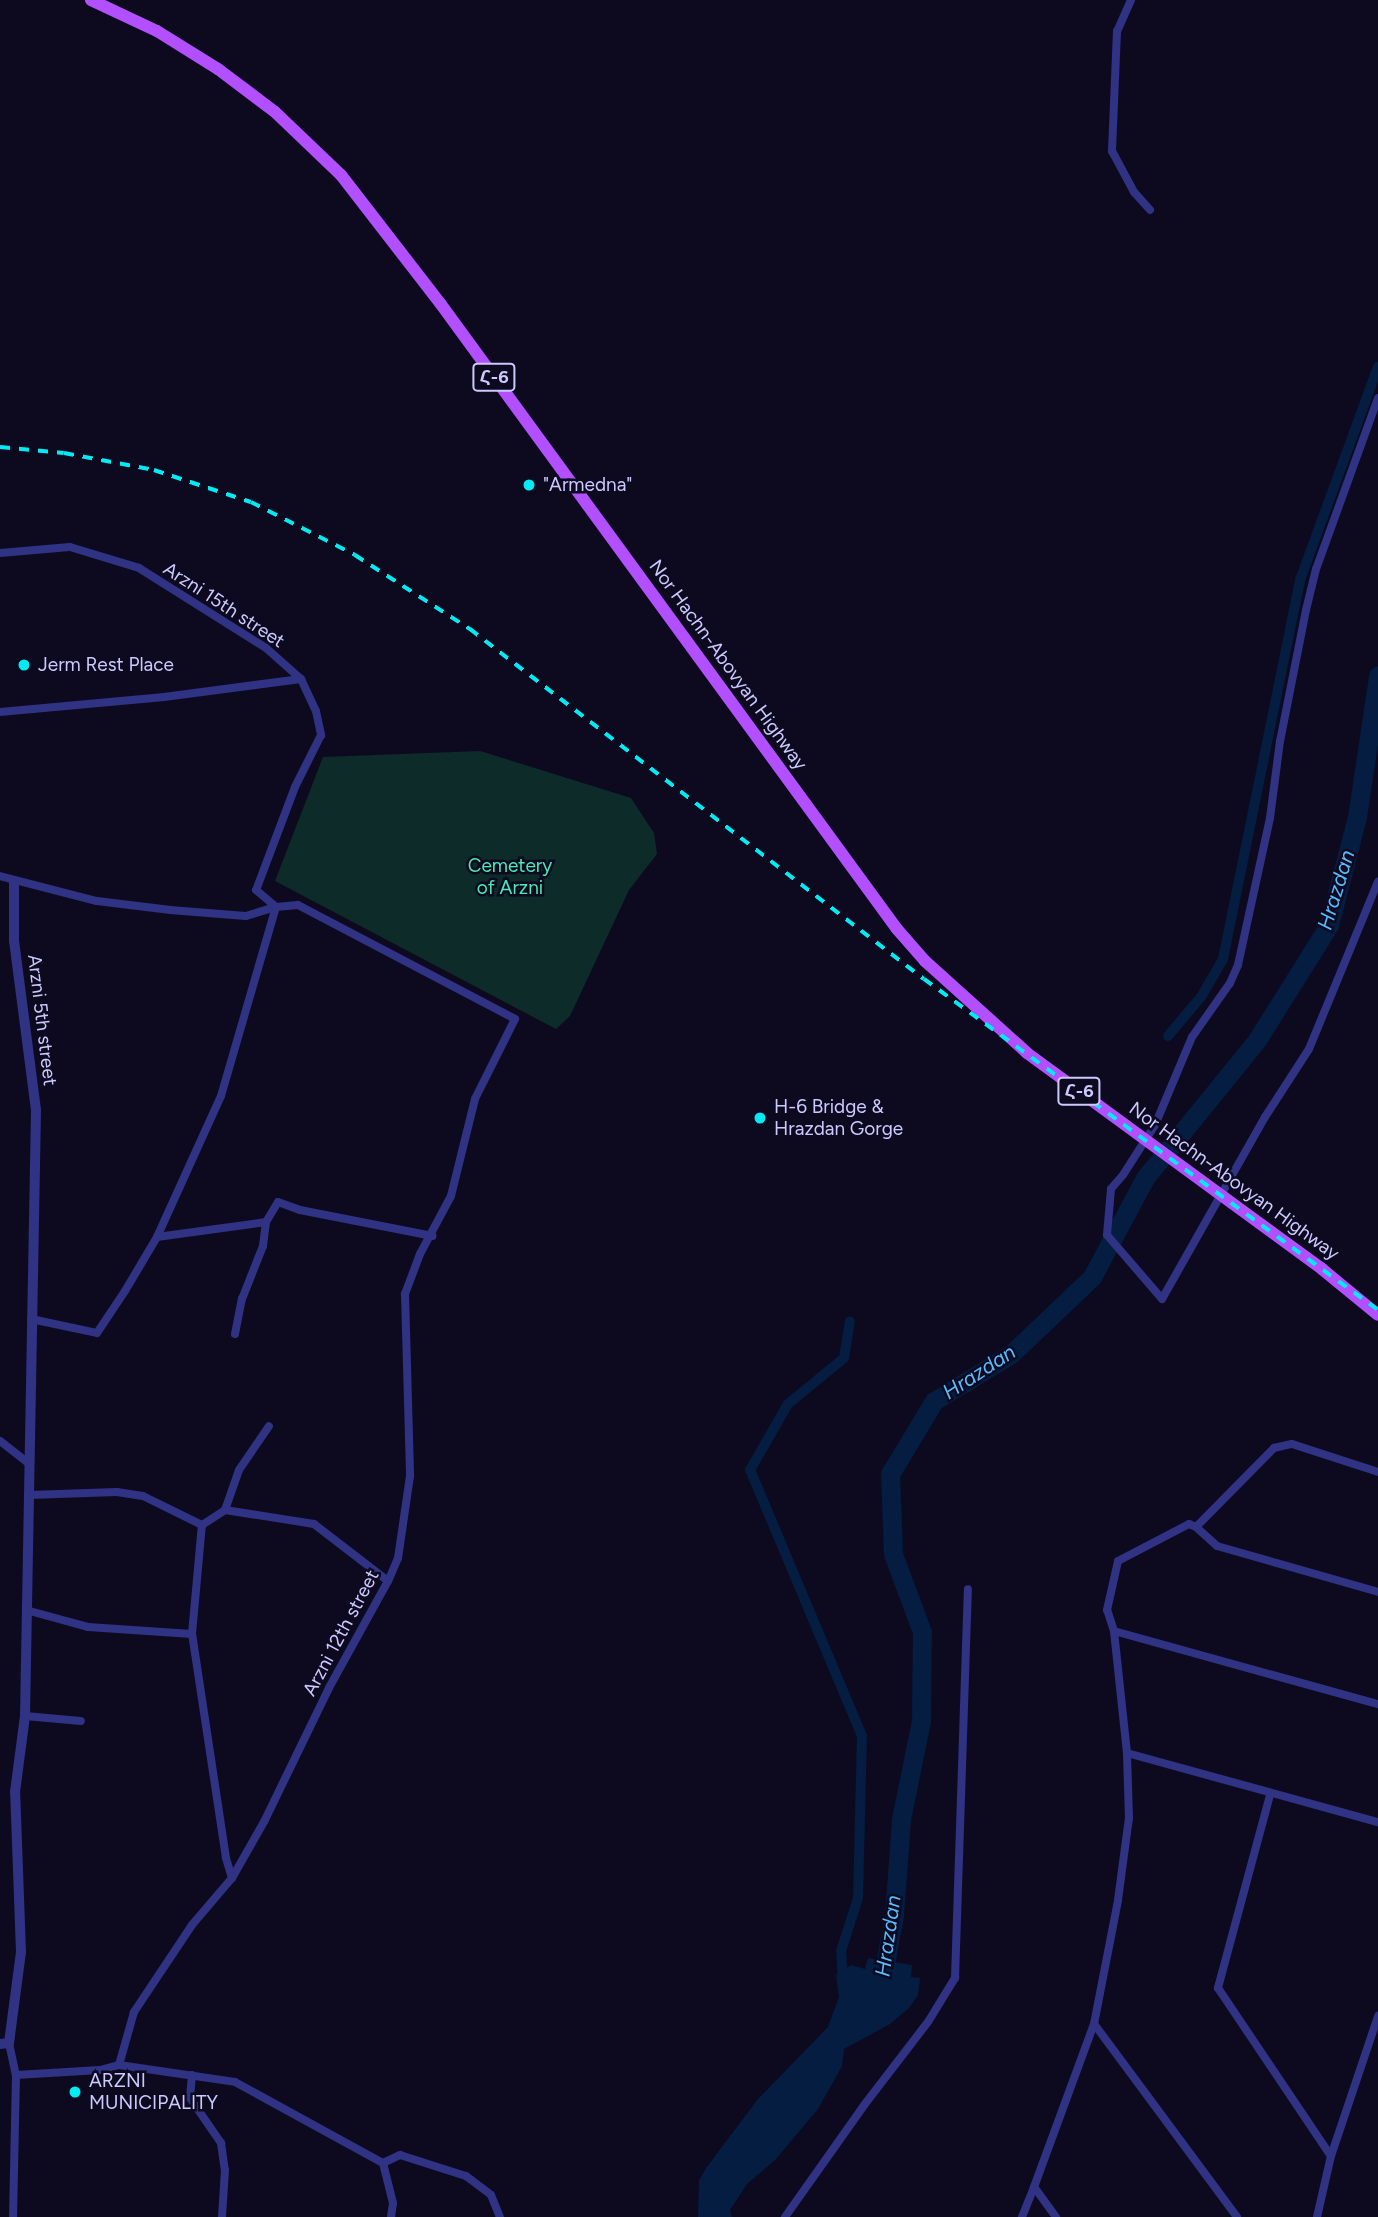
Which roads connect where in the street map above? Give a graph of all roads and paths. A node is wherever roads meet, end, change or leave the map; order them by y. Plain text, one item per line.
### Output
1 (1131, 0) edge
2 (95, 1) edge
3 (1150, 210) dead end
4 (1378, 398) edge
5 (0, 553) edge
6 (301, 679) junction
7 (0, 712) edge
8 (0, 876) edge
9 (14, 881) junction
10 (1378, 883) edge
11 (276, 907) junction
12 (265, 1222) junction
13 (432, 1236) junction
14 (157, 1237) junction
15 (1378, 1315) edge
16 (31, 1320) junction
17 (236, 1334) dead end
18 (269, 1426) dead end
19 (0, 1441) edge
20 (29, 1463) junction
21 (1378, 1472) edge
22 (29, 1495) junction
23 (225, 1510) junction
24 (202, 1525) junction
25 (1196, 1527) junction
26 (388, 1581) junction
27 (968, 1589) dead end
28 (1378, 1592) edge
29 (26, 1610) junction
30 (1114, 1631) junction
31 (192, 1634) junction
32 (1378, 1704) edge
33 (24, 1716) junction
34 (80, 1721) dead end
35 (1127, 1753) junction
36 (1270, 1795) junction
37 (1378, 1822) edge
38 (232, 1878) junction
39 (1378, 2015) edge
40 (1094, 2024) junction
41 (5, 2044) edge
42 (119, 2065) junction
43 (192, 2074) junction
44 (16, 2075) junction
45 (1331, 2156) junction
46 (383, 2163) junction
47 (1034, 2187) junction
48 (13, 2217) edge
49 (222, 2217) edge
50 (391, 2217) edge
51 (500, 2217) edge
52 (785, 2217) edge
53 (1022, 2217) edge
54 (1056, 2217) edge
55 (1237, 2217) edge
56 (1317, 2217) edge

1 - 3 street
2 - 15 main road, Nor Hachn-Abovyan Highway / Հ-6
4 - 10 street
5 - 6 street, Arzni 15th street
6 - 7 street
6 - 11 street, Arzni 15th street
8 - 9 street
9 - 11 street
9 - 16 street, Arzni 5th street
11 - 13 street, Arzni 12th street
11 - 14 street
12 - 13 street
12 - 14 street
12 - 17 street
13 - 26 street, Arzni 12th street
14 - 16 street
16 - 20 street, Arzni 5th street
18 - 23 street
19 - 20 street
20 - 22 street, Arzni 5th street
21 - 25 street
22 - 24 street
22 - 29 street, Arzni 5th street
23 - 24 street
23 - 26 street
24 - 31 street
25 - 28 street
25 - 30 street
26 - 38 street, Arzni 12th street
27 - 52 street
29 - 31 street
29 - 33 street, Arzni 5th street
30 - 32 street
30 - 35 street
31 - 38 street
33 - 34 street
33 - 41 street, Arzni 5th street
35 - 36 street
35 - 40 street
36 - 37 street
36 - 45 street
38 - 42 street, Arzni 12th street
39 - 45 street
40 - 47 street
40 - 55 street
41 - 44 street, Arzni 5th street
42 - 43 street
42 - 44 street
43 - 46 street
43 - 49 street
44 - 48 street, Arzni 5th street
45 - 56 street
46 - 50 street
46 - 51 street
47 - 53 street
47 - 54 street

